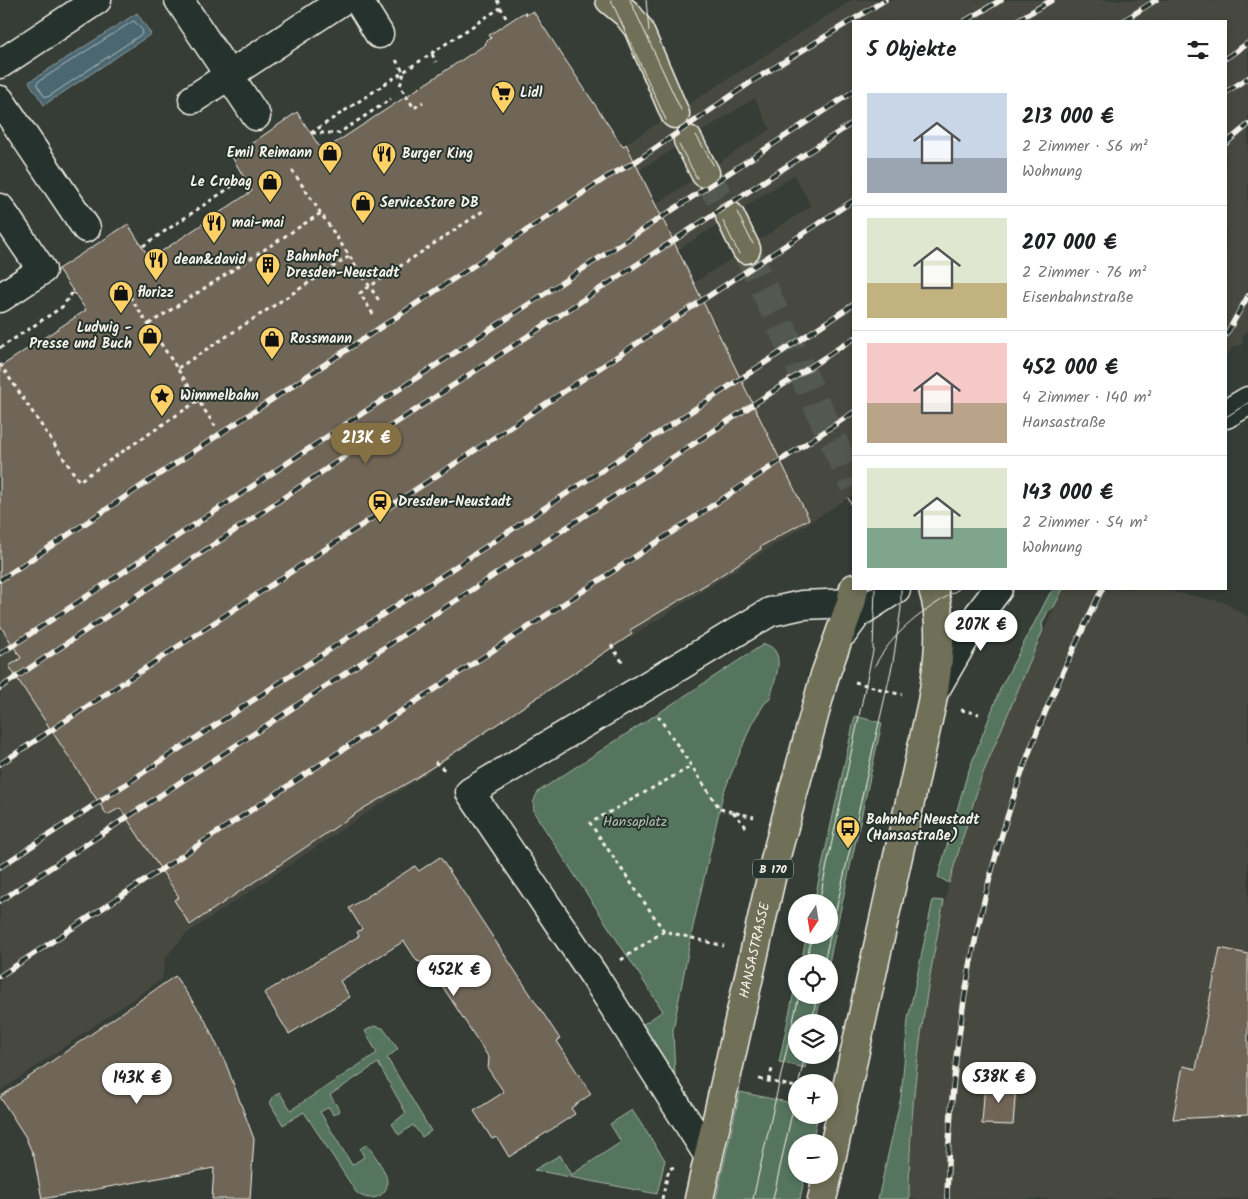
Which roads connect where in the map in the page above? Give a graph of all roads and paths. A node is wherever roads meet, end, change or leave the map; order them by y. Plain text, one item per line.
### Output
1 (179, 0) edge
2 (343, 0) edge
3 (358, 0) edge
4 (498, 0) edge
5 (610, 0) edge
6 (634, 0) edge
7 (81, 5) edge
8 (500, 8) junction
9 (507, 20) dead end
10 (638, 28) junction
11 (379, 34) joint
12 (432, 54) junction
13 (436, 62) dead end
14 (0, 64) edge
15 (404, 73) junction
16 (229, 75) junction
17 (192, 99) dead end
18 (391, 99) dead end
19 (0, 100) edge
20 (423, 102) dead end
21 (674, 114) dead end
22 (256, 116) dead end
23 (688, 140) dead end
24 (292, 170) dead end
25 (705, 172) tunnel mouth
26 (244, 178) dead end
27 (486, 209) dead end
28 (321, 212) junction
29 (730, 216) tunnel mouth
30 (5, 226) edge
31 (86, 228) dead end
32 (142, 246) dead end
33 (746, 249) tunnel mouth
34 (350, 256) junction
35 (121, 283) dead end
36 (370, 286) junction
37 (73, 292) dead end
38 (0, 298) edge
39 (380, 302) dead end
40 (373, 314) dead end
41 (149, 324) junction
42 (0, 348) edge
43 (0, 364) edge
44 (178, 368) junction
45 (199, 400) junction
46 (1248, 401) edge
47 (1227, 413) edge
48 (216, 426) dead end
49 (894, 590) edge
50 (933, 590) edge
51 (997, 590) edge
52 (852, 595) edge
53 (835, 643) junction
54 (867, 686) dead end
55 (640, 688) junction
56 (921, 694) junction
57 (692, 766) junction
58 (746, 826) dead end
59 (664, 932) junction
60 (754, 952) junction
61 (595, 977) junction
62 (772, 1069) dead end
63 (727, 1072) junction
64 (769, 1081) junction
65 (788, 1085) edge
66 (836, 1134) edge
67 (708, 1156) junction
68 (826, 1184) edge
69 (699, 1199) edge
70 (822, 1199) edge

1 - 16 street
2 - 16 street
3 - 11 street
4 - 8 path
5 - 10 main road
6 - 10 main road
7 - 14 street
8 - 9 path
8 - 12 path
10 - 21 main road
11 - 15 path
12 - 13 path
12 - 15 path
15 - 18 path
15 - 20 path
16 - 17 street
16 - 22 street
19 - 31 street
23 - 25 main road
24 - 28 path
26 - 32 path
27 - 36 path
28 - 34 path
28 - 41 path
29 - 33 main road
30 - 38 street
34 - 36 path
34 - 44 path
35 - 41 path
36 - 39 path
36 - 40 path
37 - 42 path
41 - 44 path
43 - 45 path
44 - 45 path
45 - 48 path
46 - 47 street
49 - 53 street
50 - 56 main road
51 - 56 street
52 - 53 main road, HANSASTRASSE / B 170
52 - 55 street
53 - 60 main road, HANSASTRASSE / B 170
54 - 56 path
55 - 57 path
55 - 61 street
56 - 66 main road
57 - 58 path
57 - 59 path
59 - 60 path
59 - 61 path
60 - 63 main road, HANSASTRASSE / B 170
61 - 67 street
62 - 64 path
63 - 64 path
63 - 67 main road, HANSASTRASSE / B 170
64 - 65 path
67 - 69 main road, HANSASTRASSE / B 170
68 - 70 main road

